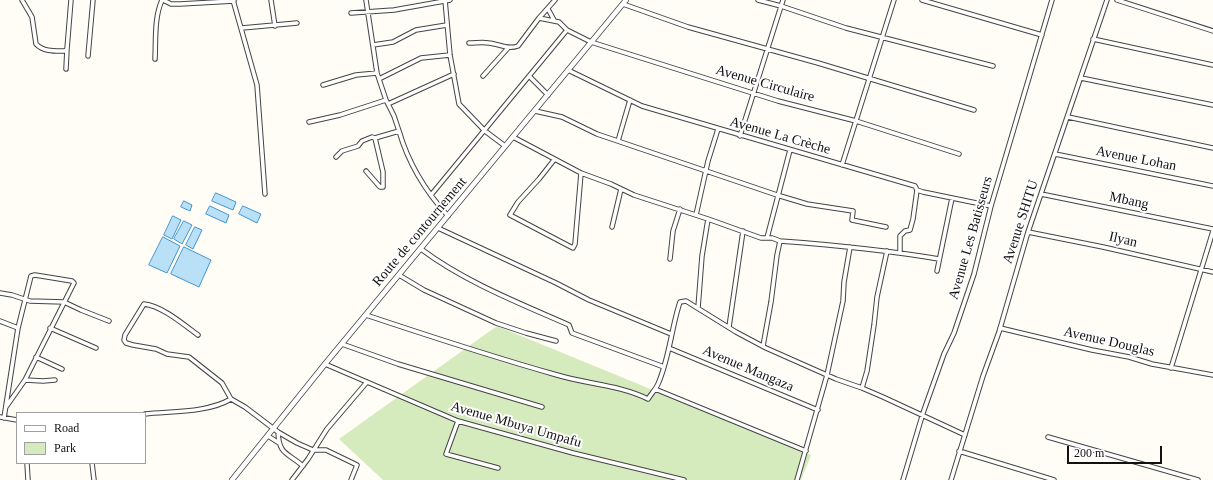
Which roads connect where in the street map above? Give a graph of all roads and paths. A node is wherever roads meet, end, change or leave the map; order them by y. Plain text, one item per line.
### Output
1 (22, 0) edge
2 (71, 0) edge
3 (93, 0) edge
4 (162, 0) edge
5 (271, 0) edge
6 (366, 0) edge
7 (450, 0) edge
8 (555, 0) edge
9 (758, 0) edge
10 (783, 0) edge
11 (894, 0) edge
12 (922, 0) edge
13 (1052, 0) edge
14 (1107, 0) edge
15 (1118, 0) edge
16 (234, 1) edge
17 (445, 1) edge
18 (180, 2) edge
19 (624, 2) edge
20 (781, 6) junction
21 (548, 9) junction
22 (368, 12) junction
23 (351, 14) dead end
24 (539, 18) junction
25 (554, 20) junction
26 (298, 23) dead end
27 (447, 25) junction
28 (276, 26) junction
29 (242, 28) junction
30 (567, 30) junction
31 (1213, 31) edge
32 (1042, 35) junction
33 (882, 37) junction
34 (1093, 39) junction
35 (591, 42) junction
36 (469, 43) dead end
37 (374, 45) junction
38 (508, 48) junction
39 (67, 49) junction
40 (768, 49) junction
41 (450, 55) junction
42 (88, 56) dead end
43 (155, 59) dead end
44 (1213, 65) edge
45 (993, 66) dead end
46 (66, 69) dead end
47 (568, 70) junction
48 (377, 72) junction
49 (454, 74) junction
50 (483, 76) dead end
51 (530, 76) junction
52 (1081, 78) junction
53 (379, 79) junction
54 (869, 79) junction
55 (323, 85) dead end
56 (754, 92) junction
57 (548, 95) junction
58 (386, 100) junction
59 (630, 100) junction
60 (388, 104) junction
61 (1213, 105) edge
62 (974, 110) dead end
63 (535, 111) junction
64 (1068, 117) junction
65 (856, 121) junction
66 (308, 122) dead end
67 (718, 129) junction
68 (399, 131) junction
69 (485, 131) junction
70 (740, 136) junction
71 (513, 137) junction
72 (375, 138) junction
73 (618, 141) junction
74 (505, 146) junction
75 (1213, 148) edge
76 (790, 150) junction
77 (959, 154) dead end
78 (1055, 154) junction
79 (336, 157) dead end
80 (554, 160) junction
81 (842, 165) junction
82 (706, 170) junction
83 (366, 171) dead end
84 (580, 173) junction
85 (1213, 186) edge
86 (621, 189) junction
87 (917, 190) junction
88 (265, 194) dead end
89 (1041, 194) junction
90 (431, 195) junction
91 (779, 196) junction
92 (952, 198) junction
93 (991, 206) junction
94 (680, 210) junction
95 (696, 215) junction
96 (448, 216) junction
97 (708, 219) junction
98 (612, 227) dead end
99 (886, 227) dead end
100 (438, 228) junction
101 (1213, 230) edge
102 (743, 231) junction
103 (1028, 232) junction
104 (767, 238) junction
105 (780, 241) junction
106 (850, 247) junction
107 (421, 249) junction
108 (887, 250) junction
109 (900, 252) junction
110 (670, 259) dead end
111 (939, 259) junction
112 (1201, 268) junction
113 (937, 271) dead end
114 (1213, 272) edge
115 (399, 275) junction
116 (0, 293) edge
117 (25, 300) junction
118 (64, 302) junction
119 (698, 308) junction
120 (366, 315) junction
121 (0, 321) edge
122 (109, 321) dead end
123 (729, 327) junction
124 (18, 328) junction
125 (50, 328) junction
126 (1000, 328) junction
127 (198, 334) dead end
128 (671, 334) junction
129 (556, 341) dead end
130 (342, 344) junction
131 (763, 346) junction
132 (96, 348) dead end
133 (669, 348) junction
134 (36, 357) junction
135 (325, 364) junction
136 (664, 367) junction
137 (1171, 368) junction
138 (62, 369) dead end
139 (827, 375) junction
140 (1213, 375) edge
141 (25, 380) junction
142 (54, 380) dead end
143 (367, 382) junction
144 (862, 388) junction
145 (655, 389) junction
146 (230, 399) junction
147 (6, 407) junction
148 (542, 407) dead end
149 (818, 410) junction
150 (146, 414) edge
151 (922, 415) junction
152 (2, 418) edge
153 (16, 420) edge
154 (458, 421) junction
155 (276, 430) junction
156 (965, 435) junction
157 (268, 436) junction
158 (1048, 437) dead end
159 (279, 443) junction
160 (313, 450) junction
161 (806, 450) junction
162 (960, 451) junction
163 (27, 464) edge
164 (92, 464) edge
165 (303, 466) junction
166 (498, 468) dead end
167 (676, 479) edge
168 (28, 480) edge
169 (94, 480) edge
170 (232, 480) edge
171 (292, 480) edge
172 (351, 480) edge
173 (684, 480) edge
174 (797, 480) edge
175 (903, 480) edge
176 (951, 480) edge
177 (1054, 480) edge
178 (1198, 480) edge

1 - 39 street
2 - 39 street
3 - 42 street
4 - 18 street
4 - 43 street
5 - 28 street
6 - 22 street
7 - 17 street
8 - 21 street
9 - 20 street
10 - 20 street
11 - 33 street
12 - 32 street
13 - 32 street, Avenue Les Batisseurs
14 - 34 street, Avenue SHITU
15 - 31 street
16 - 18 street
16 - 29 street
17 - 22 street
17 - 27 street
19 - 35 street, Route de contournement
19 - 40 street
20 - 33 street
20 - 40 street
21 - 24 street
21 - 25 street
22 - 23 street
22 - 37 street
24 - 25 street
24 - 38 street
25 - 30 street, Avenue Circulaire
26 - 28 street
27 - 37 street
27 - 41 street
28 - 29 street
29 - 88 street
30 - 35 street, Avenue Circulaire
30 - 51 street
32 - 93 street, Avenue Les Batisseurs
33 - 45 street
33 - 54 street
34 - 44 street
34 - 52 street, Avenue SHITU
35 - 47 street, Route de contournement
35 - 56 street, Avenue Circulaire
36 - 38 street
37 - 48 street
38 - 50 street
39 - 46 street
40 - 54 street
40 - 56 street
41 - 49 street
41 - 53 street
47 - 57 street, Route de contournement
47 - 59 street, Avenue La Crèche
48 - 53 street
48 - 55 street
49 - 60 street
49 - 69 street
51 - 57 street
51 - 69 street
52 - 61 street
52 - 64 street, Avenue SHITU
53 - 58 street
54 - 62 street
54 - 65 street
56 - 65 street, Avenue Circulaire
56 - 70 street
57 - 63 street, Route de contournement
58 - 60 street
58 - 66 street
59 - 67 street, Avenue La Crèche
59 - 73 street
60 - 68 street
63 - 71 street, Route de contournement
63 - 73 street
64 - 75 street
64 - 78 street, Avenue SHITU
65 - 77 street, Avenue Circulaire
65 - 81 street
67 - 70 street, Avenue La Crèche
67 - 82 street
68 - 72 street
68 - 90 street
69 - 74 street
69 - 90 street
70 - 76 street, Avenue La Crèche
71 - 74 street, Route de contournement
71 - 80 street
72 - 79 street
72 - 83 street
73 - 82 street
74 - 96 street, Route de contournement
76 - 81 street, Avenue La Crèche
76 - 91 street
78 - 85 street, Avenue Lohan
78 - 89 street, Avenue SHITU
80 - 84 street
80 - 84 street
81 - 87 street, Avenue La Crèche
82 - 91 street
82 - 95 street
84 - 86 street
86 - 94 street
86 - 98 street
87 - 92 street, Avenue La Crèche
87 - 109 street
89 - 101 street, Mbang
89 - 103 street, Avenue SHITU
90 - 96 street
91 - 99 street
91 - 104 street
92 - 93 street, Avenue La Crèche
92 - 111 street
93 - 151 street, Avenue Les Batisseurs
94 - 95 street
94 - 110 street
95 - 97 street
96 - 100 street, Route de contournement
97 - 102 street
97 - 119 street
100 - 107 street, Route de contournement
100 - 128 street
101 - 112 street
102 - 104 street
102 - 123 street
103 - 112 street, Ilyan
103 - 126 street, Avenue SHITU
104 - 105 street
105 - 106 street
105 - 131 street
106 - 108 street
106 - 139 street
107 - 115 street, Route de contournement
107 - 136 street
108 - 109 street
108 - 144 street
109 - 111 street
111 - 113 street
112 - 114 street, Ilyan
112 - 137 street
115 - 120 street, Route de contournement
115 - 129 street
116 - 117 street
117 - 118 street
117 - 118 street
117 - 124 street
118 - 122 street
118 - 125 street
119 - 123 street
119 - 128 street
120 - 130 street, Route de contournement
120 - 145 street
121 - 124 street
123 - 131 street
124 - 147 street
125 - 132 street
125 - 134 street
126 - 137 street, Avenue Douglas
126 - 156 street, Avenue SHITU
127 - 146 street
128 - 133 street
130 - 135 street, Route de contournement
130 - 148 street
131 - 139 street
133 - 136 street
133 - 149 street, Avenue Mangaza
134 - 138 street
134 - 141 street
135 - 143 street, Avenue Mbuya Umpafu
135 - 155 street, Route de contournement
136 - 145 street
137 - 140 street, Avenue Douglas
139 - 144 street
139 - 149 street
141 - 142 street
141 - 147 street
143 - 154 street, Avenue Mbuya Umpafu
143 - 160 street
144 - 151 street
145 - 161 street
146 - 150 street
146 - 155 street
147 - 152 street
149 - 161 street
151 - 156 street
151 - 175 street, Avenue Les Batisseurs
152 - 153 street
154 - 166 street
154 - 167 street, Avenue Mbuya Umpafu
155 - 157 street, Route de contournement
155 - 159 street
155 - 160 street
156 - 162 street, Avenue SHITU
157 - 159 street
157 - 170 street, Route de contournement
158 - 178 street
159 - 165 street
160 - 165 street
160 - 172 street
161 - 174 street
162 - 176 street, Avenue SHITU
162 - 177 street
163 - 168 street
164 - 169 street
165 - 171 street
167 - 173 street, Avenue Mbuya Umpafu

